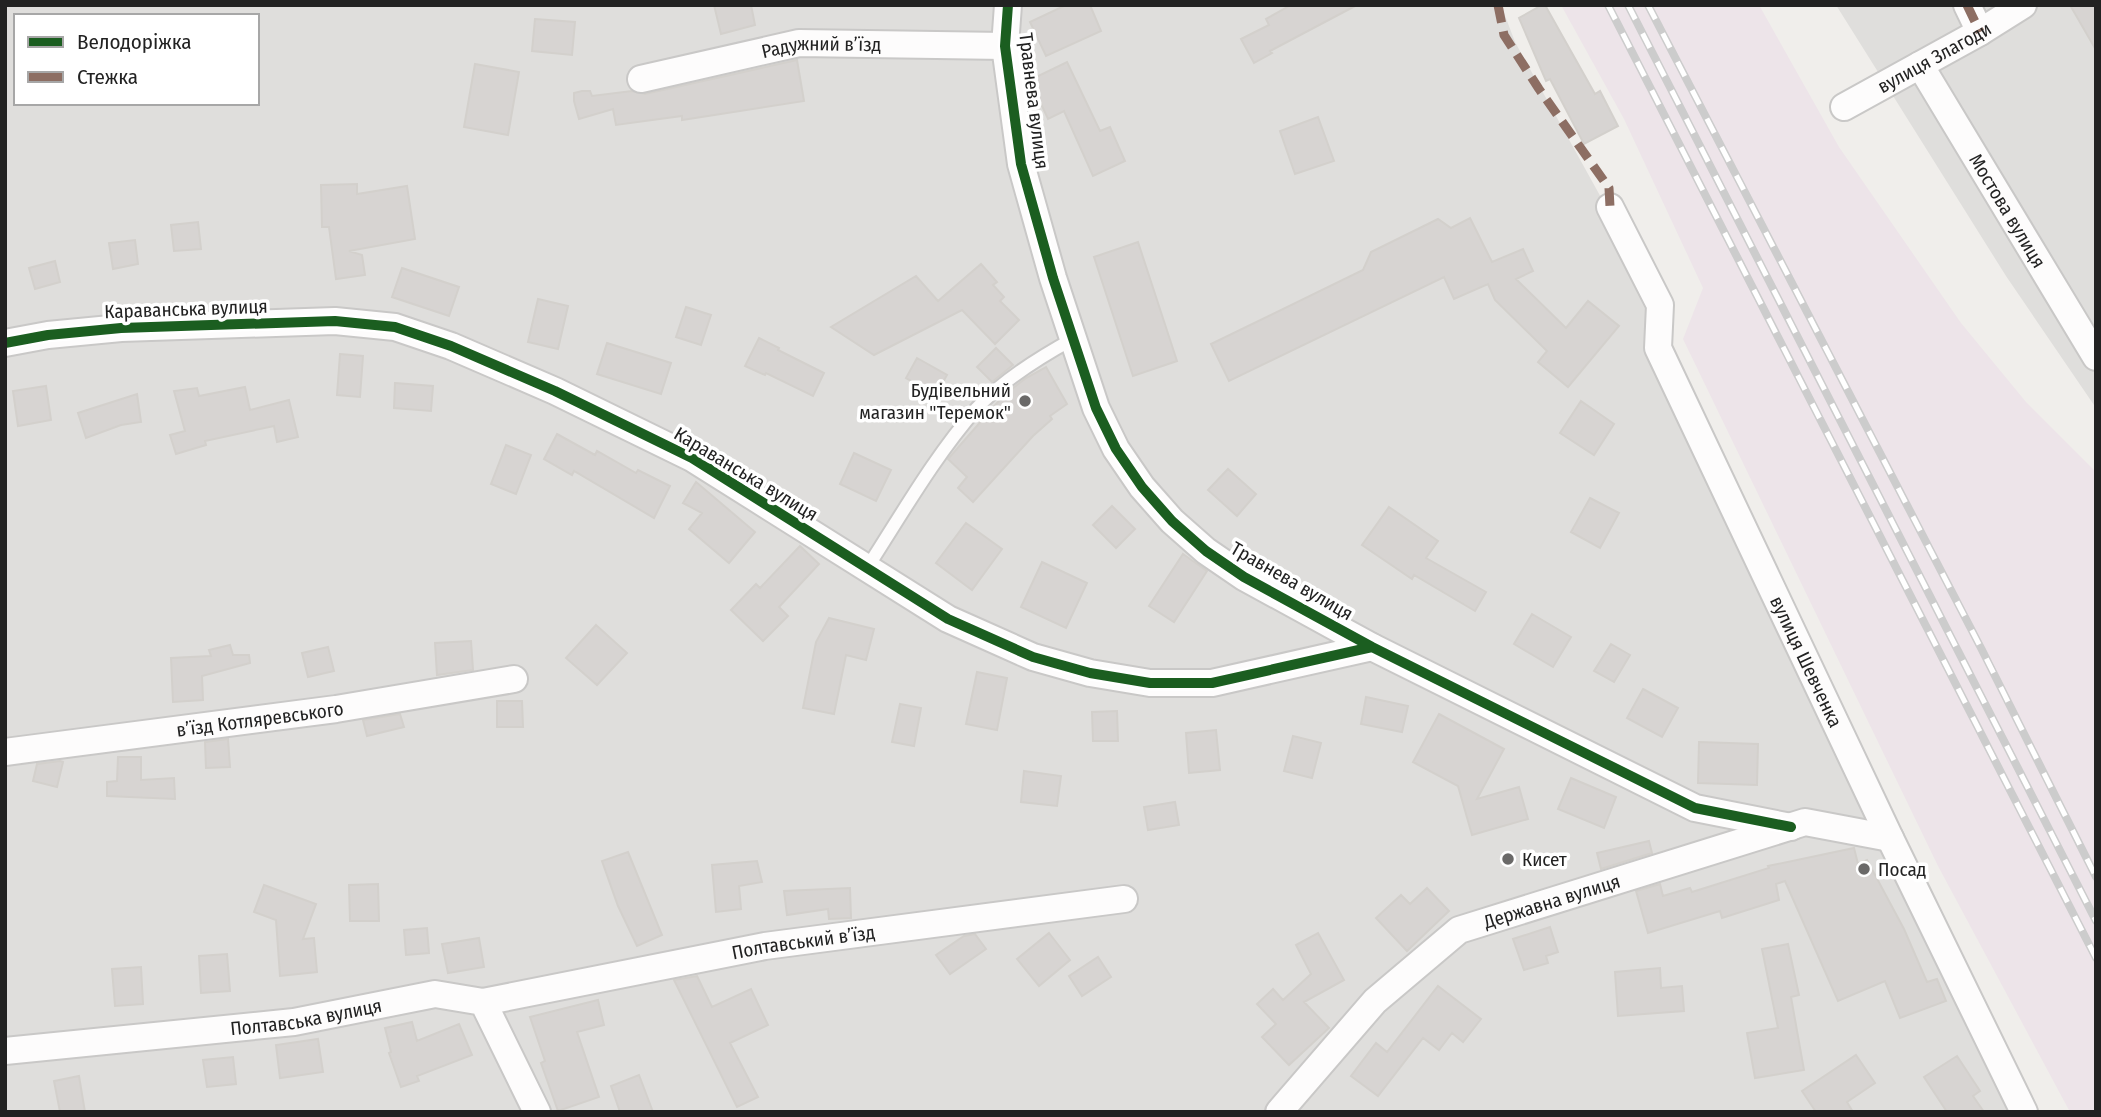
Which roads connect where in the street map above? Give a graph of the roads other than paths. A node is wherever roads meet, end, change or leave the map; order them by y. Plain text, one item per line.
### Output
1 (1008, 5) edge
2 (1967, 5) edge
3 (2024, 5) edge
4 (1980, 32) junction
5 (1005, 46) junction
6 (1920, 65) junction
7 (641, 79) dead end
8 (1844, 107) dead end
9 (1610, 207) dead end
10 (1073, 339) junction
11 (5, 343) edge
12 (2096, 357) edge
13 (867, 568) junction
14 (1372, 647) junction
15 (514, 679) dead end
16 (5, 752) edge
17 (1791, 827) junction
18 (1890, 838) junction
19 (1124, 899) dead end
20 (483, 1002) junction
21 (5, 1051) edge
22 (537, 1112) edge
23 (1279, 1112) edge
24 (2024, 1112) edge

1 - 5 street, Травнева вулиця
2 - 4 street
3 - 4 street, вулиця Злагоди
4 - 6 street, вулиця Злагоди
5 - 7 street, Радужний в’їзд
5 - 10 street, Травнева вулиця
6 - 8 street, вулиця Злагоди
6 - 12 street, Мостова вулиця
9 - 18 street, вулиця Шевченка
10 - 13 lane
10 - 14 street, Травнева вулиця
11 - 13 street, Караванська вулиця
13 - 14 street, Караванська вулиця
14 - 17 street, Травнева вулиця
15 - 16 street, в’їзд Котляревського
17 - 18 street, Державна вулиця
17 - 23 street, Державна вулиця
18 - 24 street, вулиця Шевченка
19 - 20 street, Полтавський в’їзд
20 - 21 street, Полтавська вулиця
20 - 22 street

